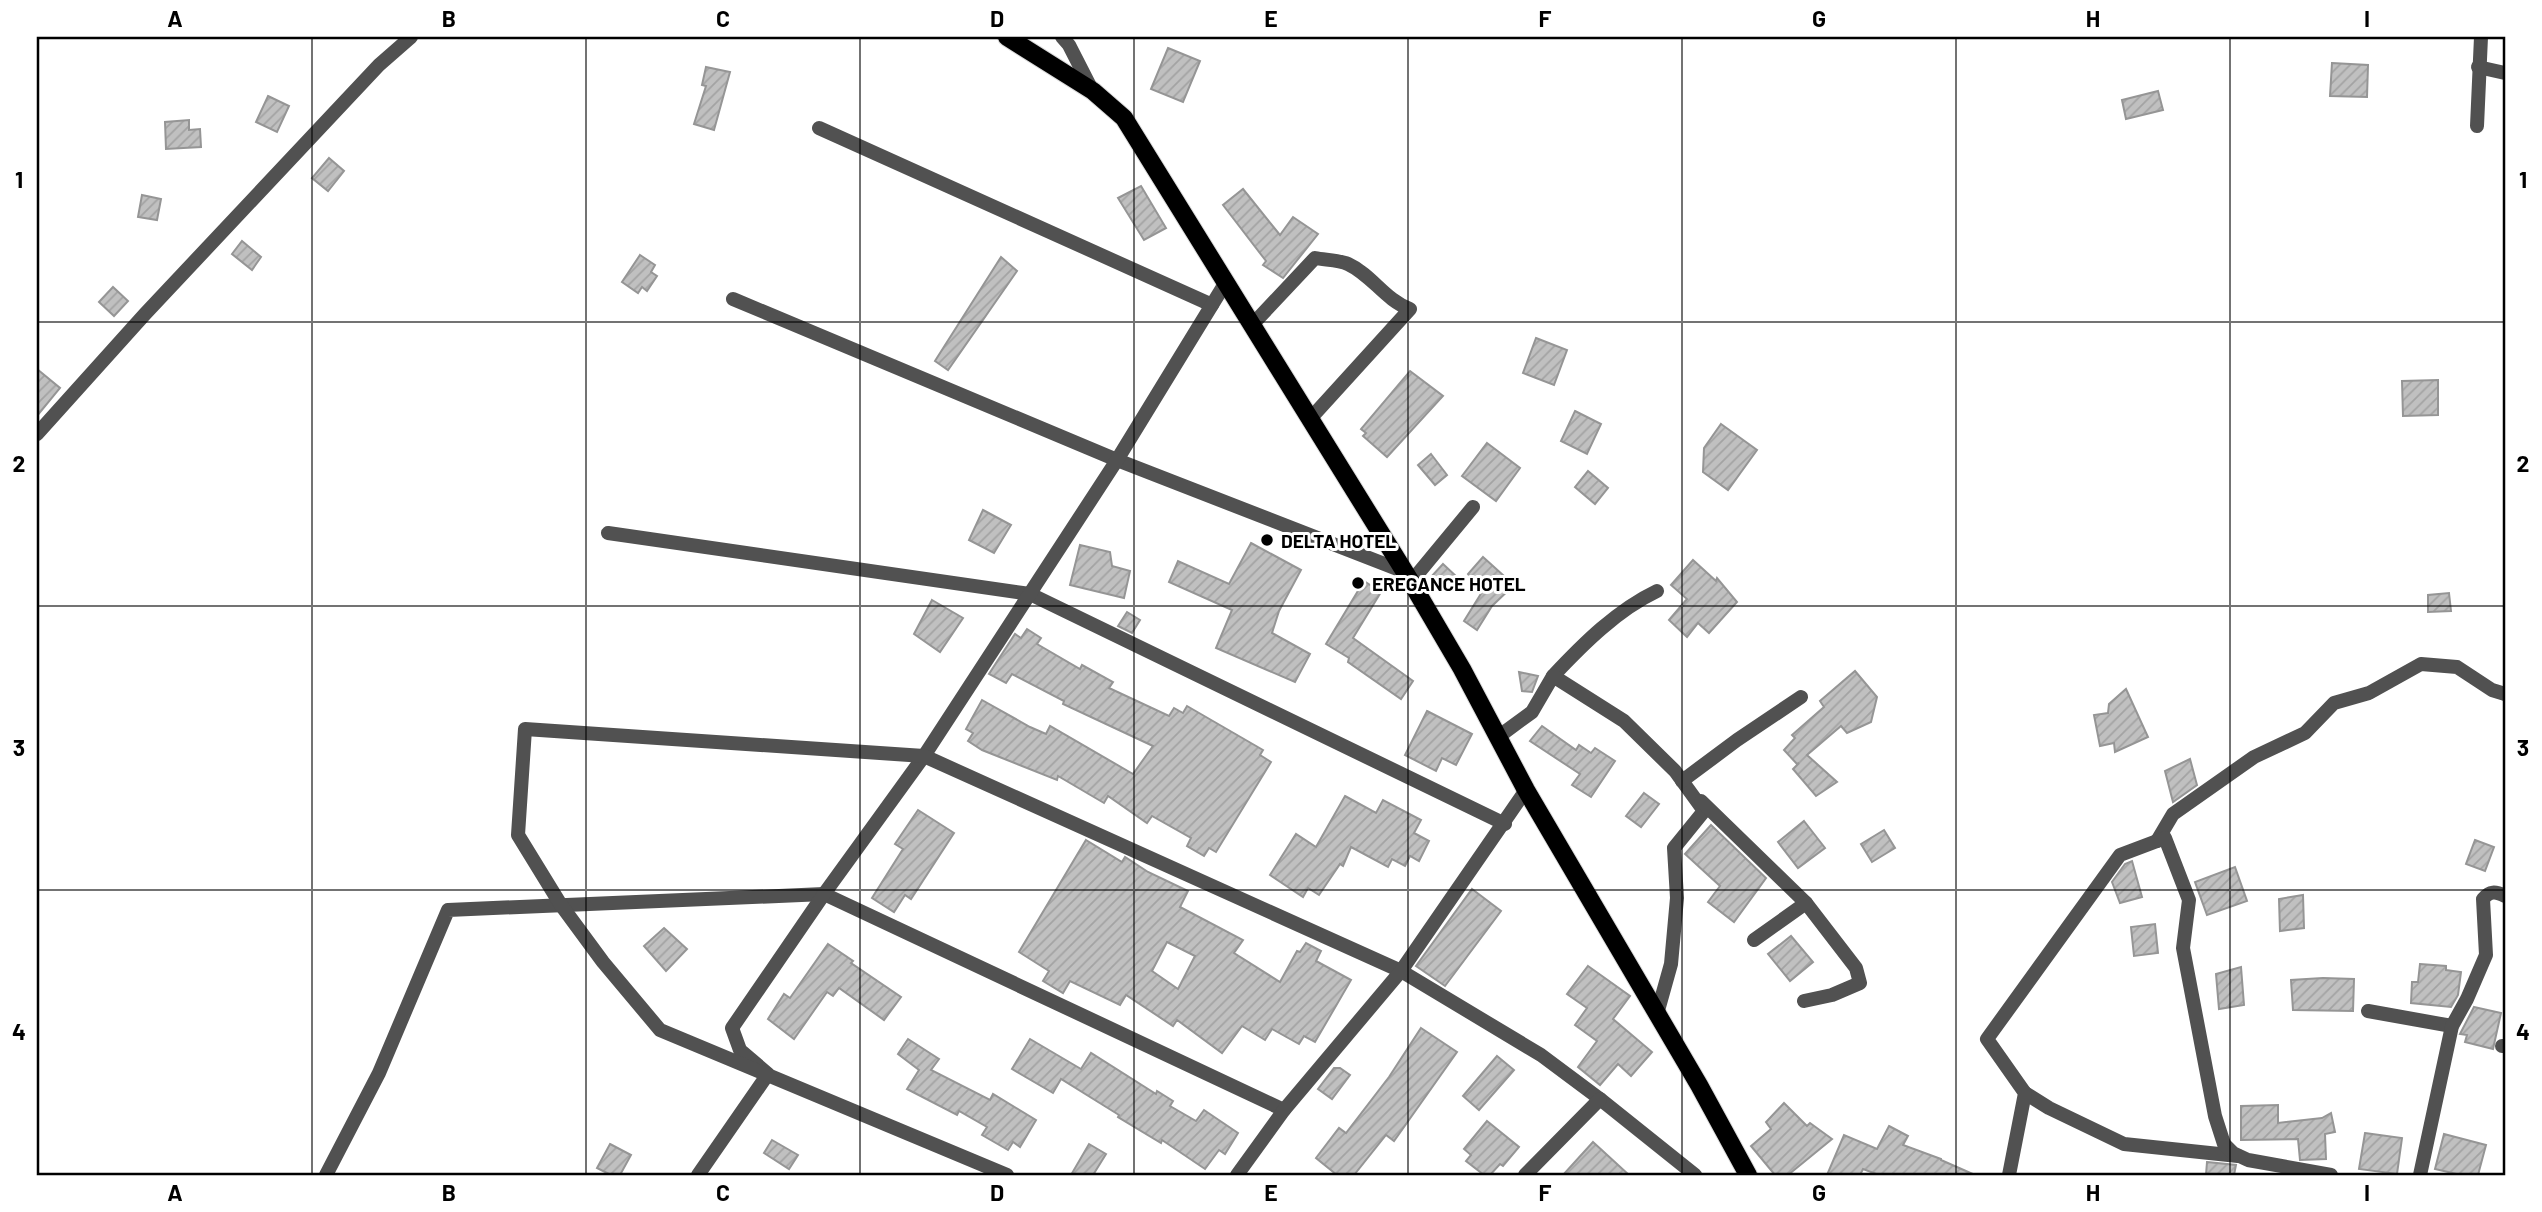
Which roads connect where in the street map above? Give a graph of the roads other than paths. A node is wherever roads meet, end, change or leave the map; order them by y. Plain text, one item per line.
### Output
1 (411, 37) edge
2 (1007, 37) edge
3 (1062, 37) edge
4 (2481, 37) edge
5 (2478, 67) junction
6 (2505, 73) edge
7 (1093, 91) junction
8 (2477, 126) dead end
9 (819, 128) dead end
10 (1226, 282) junction
11 (733, 299) dead end
12 (1213, 304) junction
13 (1252, 325) junction
14 (1310, 419) junction
15 (37, 434) edge
16 (1117, 460) junction
17 (1473, 507) dead end
18 (608, 533) dead end
19 (1408, 577) junction
20 (1657, 591) dead end
21 (1030, 594) junction
22 (1553, 676) junction
23 (2505, 694) edge
24 (1801, 697) dead end
25 (1498, 737) junction
26 (924, 755) junction
27 (1686, 786) junction
28 (1526, 790) junction
29 (1505, 824) junction
30 (2157, 841) junction
31 (824, 894) junction
32 (2505, 896) edge
33 (1806, 903) junction
34 (561, 905) junction
35 (1754, 940) dead end
36 (1401, 971) junction
37 (1804, 1001) dead end
38 (2368, 1011) dead end
39 (1657, 1013) junction
40 (2452, 1026) junction
41 (768, 1073) junction
42 (2025, 1093) junction
43 (1600, 1099) junction
44 (1284, 1110) junction
45 (2239, 1156) junction
46 (326, 1175) edge
47 (698, 1175) edge
48 (1007, 1175) edge
49 (1237, 1175) edge
50 (1525, 1175) edge
51 (1695, 1175) edge
52 (1748, 1175) edge
53 (2009, 1175) edge
54 (2331, 1175) edge
55 (2420, 1175) edge

1 - 15 street
2 - 7 main road
3 - 7 street
4 - 5 street
5 - 6 street
5 - 8 street
7 - 10 main road
9 - 12 street
10 - 12 street
10 - 13 main road
11 - 16 street
12 - 16 street
13 - 14 main road
13 - 14 street
14 - 19 main road
16 - 19 street
16 - 21 street
17 - 19 street
18 - 21 street
19 - 25 main road
20 - 22 street
21 - 26 street
21 - 29 street
22 - 25 street
22 - 27 street
23 - 30 street
24 - 27 street
25 - 28 main road
26 - 31 street
26 - 34 street
26 - 36 street
27 - 33 street
27 - 39 street
28 - 29 street
28 - 39 main road
29 - 36 street
30 - 42 street
30 - 45 street
31 - 34 street
31 - 41 street
31 - 44 street
32 - 40 street
33 - 35 street
33 - 37 street
34 - 41 street
34 - 46 street
36 - 43 street
36 - 44 street
38 - 40 street
39 - 52 main road
40 - 55 street
41 - 47 street
41 - 48 street
42 - 45 street
42 - 53 street
43 - 50 street
43 - 51 street
44 - 49 street
45 - 54 street

